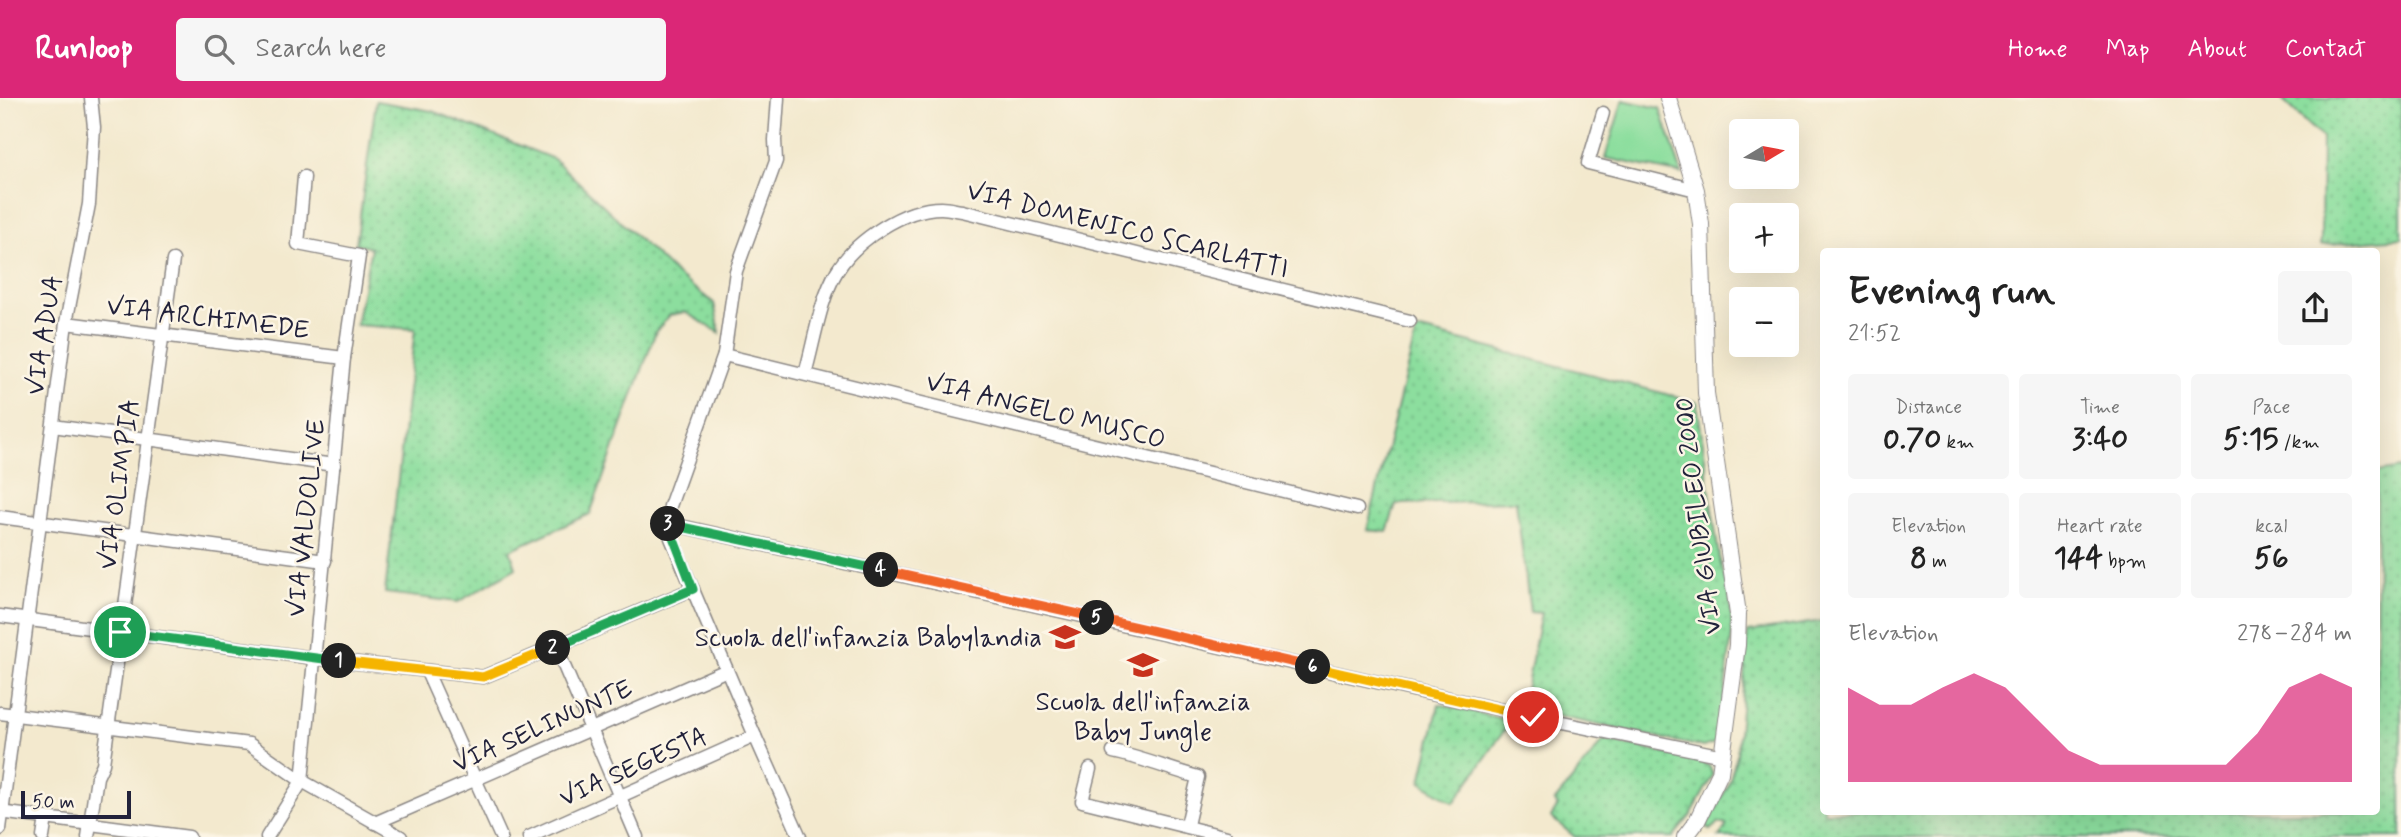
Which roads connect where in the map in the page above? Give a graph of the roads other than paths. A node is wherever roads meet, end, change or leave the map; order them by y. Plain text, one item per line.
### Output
1 (91, 98) edge
2 (778, 98) edge
3 (1668, 98) edge
4 (1603, 113) dead end
5 (304, 177) dead end
6 (1696, 190) junction
7 (173, 260) dead end
8 (1410, 321) dead end
9 (66, 323) junction
10 (162, 333) junction
11 (724, 355) junction
12 (344, 358) junction
13 (805, 374) junction
14 (53, 426) junction
15 (147, 439) junction
16 (334, 465) junction
17 (1357, 509) dead end
18 (0, 517) edge
19 (39, 522) junction
20 (667, 523) junction
21 (134, 535) junction
22 (325, 561) junction
23 (693, 589) junction
24 (0, 616) edge
25 (26, 620) junction
26 (120, 632) junction
27 (556, 647) junction
28 (314, 658) junction
29 (727, 670) junction
30 (427, 672) junction
31 (0, 713) edge
32 (14, 715) junction
33 (108, 727) junction
34 (591, 729) junction
35 (755, 736) junction
36 (1113, 752) dead end
37 (1723, 756) junction
38 (1090, 769) dead end
39 (475, 780) junction
40 (302, 781) junction
41 (619, 796) junction
42 (1, 812) edge
43 (46, 818) junction
44 (375, 823) junction
45 (1186, 825) junction
46 (0, 829) edge
47 (89, 831) edge
48 (43, 837) edge
49 (189, 837) edge
50 (267, 837) edge
51 (401, 837) edge
52 (501, 837) edge
53 (529, 837) edge
54 (637, 837) edge
55 (800, 837) edge
56 (1227, 837) edge
57 (1685, 837) edge

1 - 9 street, VIA ADUA
2 - 11 street
3 - 6 street, VIA GIUBILEO 2000
4 - 6 street
5 - 12 street, VIA VALDOLIVE
6 - 37 street, VIA GIUBILEO 2000
7 - 10 street, VIA OLIMPIA
8 - 13 street, VIA DOMENICO SCARLATTI
9 - 10 street, VIA ARCHIMEDE
9 - 14 street, VIA ADUA
10 - 12 street, VIA ARCHIMEDE
10 - 15 street, VIA OLIMPIA
11 - 13 street, VIA ANGELO MUSCO
11 - 20 street
12 - 16 street, VIA VALDOLIVE
13 - 17 street, VIA ANGELO MUSCO
14 - 15 street
14 - 19 street, VIA ADUA
15 - 16 street
15 - 21 street, VIA OLIMPIA
16 - 22 street, VIA VALDOLIVE
18 - 19 street
19 - 21 street
19 - 25 street, VIA ADUA
20 - 23 street
20 - 37 street
21 - 22 street
21 - 26 street, VIA OLIMPIA
22 - 28 street, VIA VALDOLIVE
23 - 27 street
23 - 29 street
24 - 25 street
25 - 26 street
25 - 32 street, VIA ADUA
26 - 28 street
26 - 33 street, VIA OLIMPIA
27 - 30 street
27 - 34 street
28 - 30 street
28 - 40 street, VIA VALDOLIVE
29 - 34 street, VIA SELINUNTE
29 - 35 street
30 - 39 street
31 - 32 street
32 - 33 street
32 - 42 street, VIA ADUA
33 - 40 street
33 - 47 street, VIA OLIMPIA
34 - 39 street, VIA SELINUNTE
34 - 41 street
35 - 41 street, VIA SEGESTA
35 - 55 street
36 - 45 street
37 - 57 street, VIA GIUBILEO 2000
38 - 45 street
39 - 44 street, VIA SELINUNTE
39 - 52 street
40 - 44 street
40 - 50 street, VIA VALDOLIVE
41 - 53 street, VIA SEGESTA
41 - 54 street
42 - 43 street
42 - 46 street, VIA ADUA
43 - 47 street
43 - 48 street
44 - 51 street
45 - 56 street
47 - 49 street

